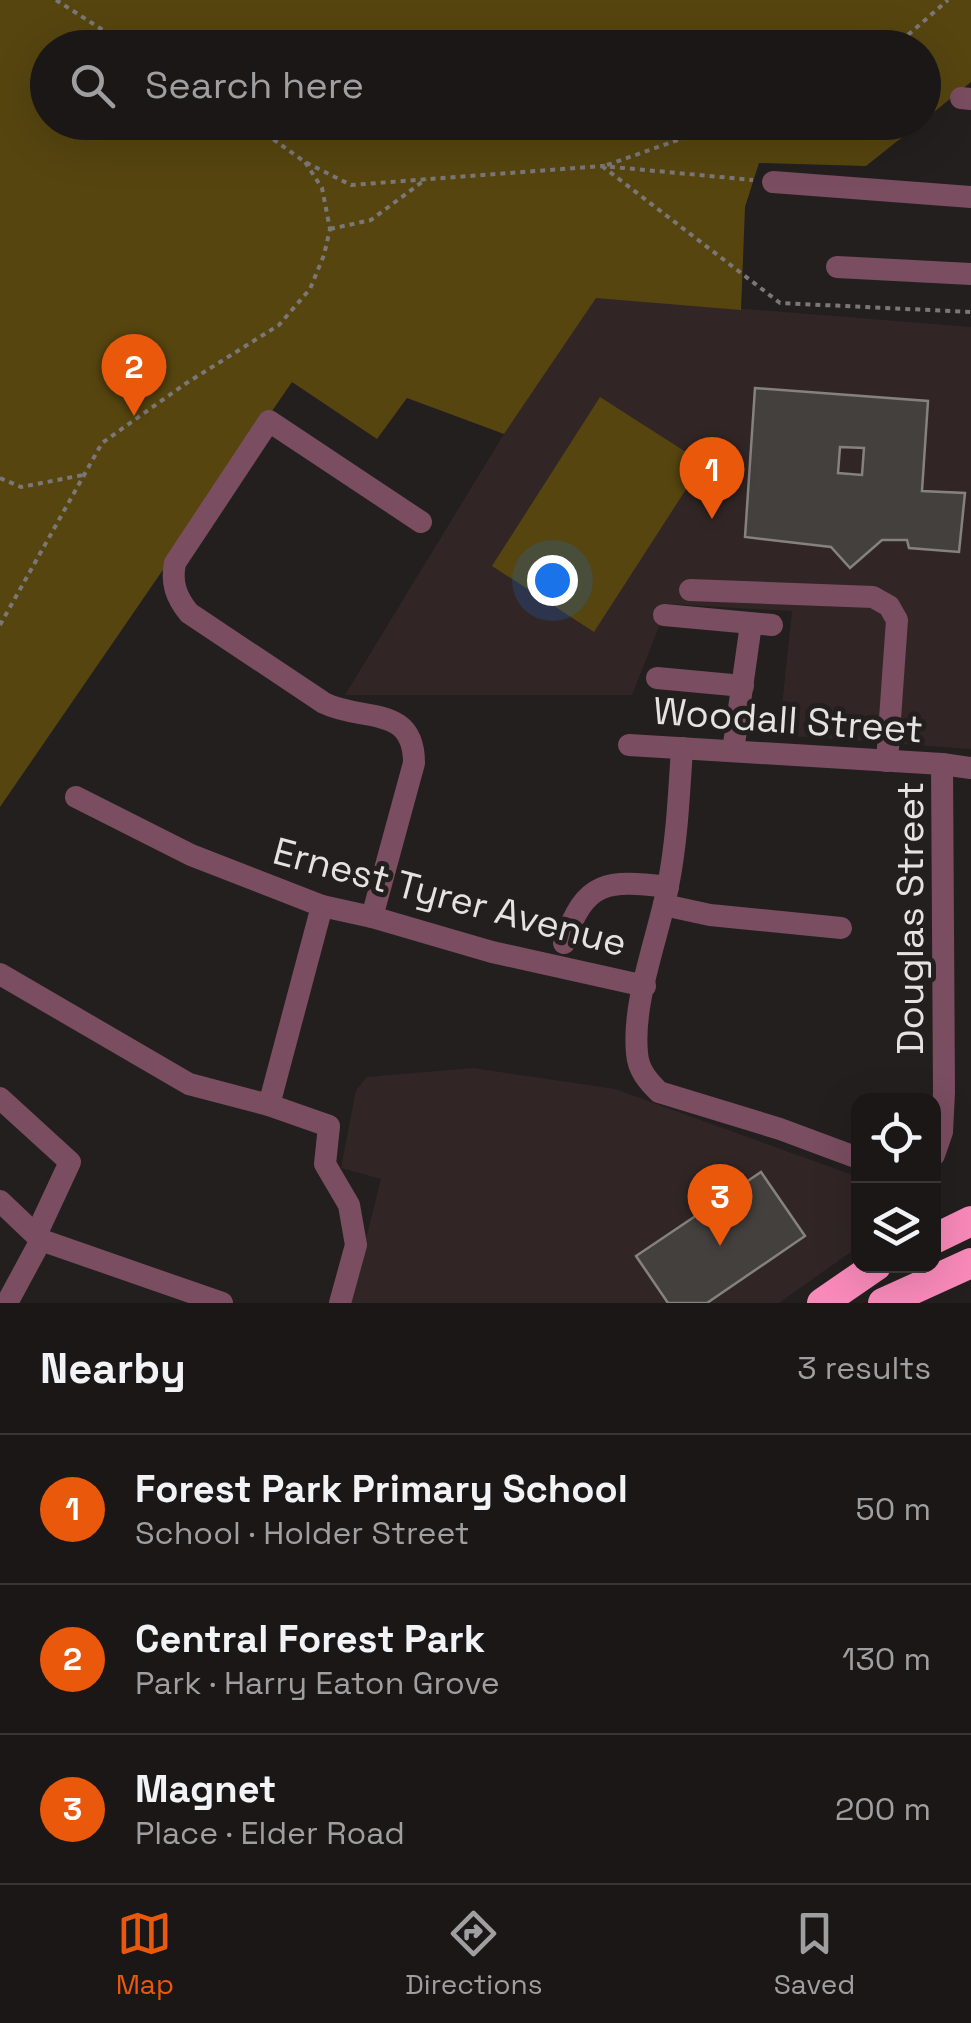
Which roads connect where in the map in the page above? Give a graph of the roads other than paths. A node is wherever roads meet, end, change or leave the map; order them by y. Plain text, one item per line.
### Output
1 (773, 182) road end
2 (971, 197) edge
3 (837, 267) dead end
4 (971, 274) edge
5 (421, 522) dead end
6 (690, 590) dead end
7 (664, 615) dead end
8 (657, 678) dead end
9 (743, 686) junction
10 (629, 744) dead end
11 (682, 748) junction
12 (734, 751) junction
13 (887, 761) junction
14 (942, 764) junction
15 (971, 768) edge
16 (76, 796) dead end
17 (666, 896) junction
18 (322, 906) junction
19 (372, 916) junction
20 (841, 928) dead end
21 (564, 943) dead end
22 (0, 974) edge
23 (645, 986) junction
24 (0, 1098) edge
25 (269, 1105) junction
26 (941, 1135) edge
27 (851, 1155) edge
28 (0, 1202) edge
29 (971, 1222) edge
30 (941, 1236) edge
31 (38, 1238) junction
32 (971, 1263) edge
33 (866, 1273) edge
34 (3, 1302) edge
35 (222, 1303) edge
36 (340, 1303) edge
37 (822, 1303) edge
38 (883, 1303) edge

1 - 2 street
3 - 4 street
5 - 19 street
6 - 13 street
7 - 9 street
8 - 9 street
9 - 12 street
10 - 11 street, Woodall Street
11 - 12 street, Woodall Street
11 - 17 street
12 - 13 street, Woodall Street
13 - 14 street, Woodall Street
14 - 15 street, Douglas Street
14 - 26 street, Douglas Street
16 - 18 street, Ernest Tyrer Avenue
17 - 20 street
17 - 21 street
17 - 23 street
18 - 19 street, Ernest Tyrer Avenue
18 - 25 street
19 - 23 street, Ernest Tyrer Avenue
22 - 25 street
23 - 27 street
24 - 31 street
25 - 36 street
28 - 31 street
29 - 30 highway
31 - 34 street
31 - 35 street
32 - 38 highway
33 - 37 highway

